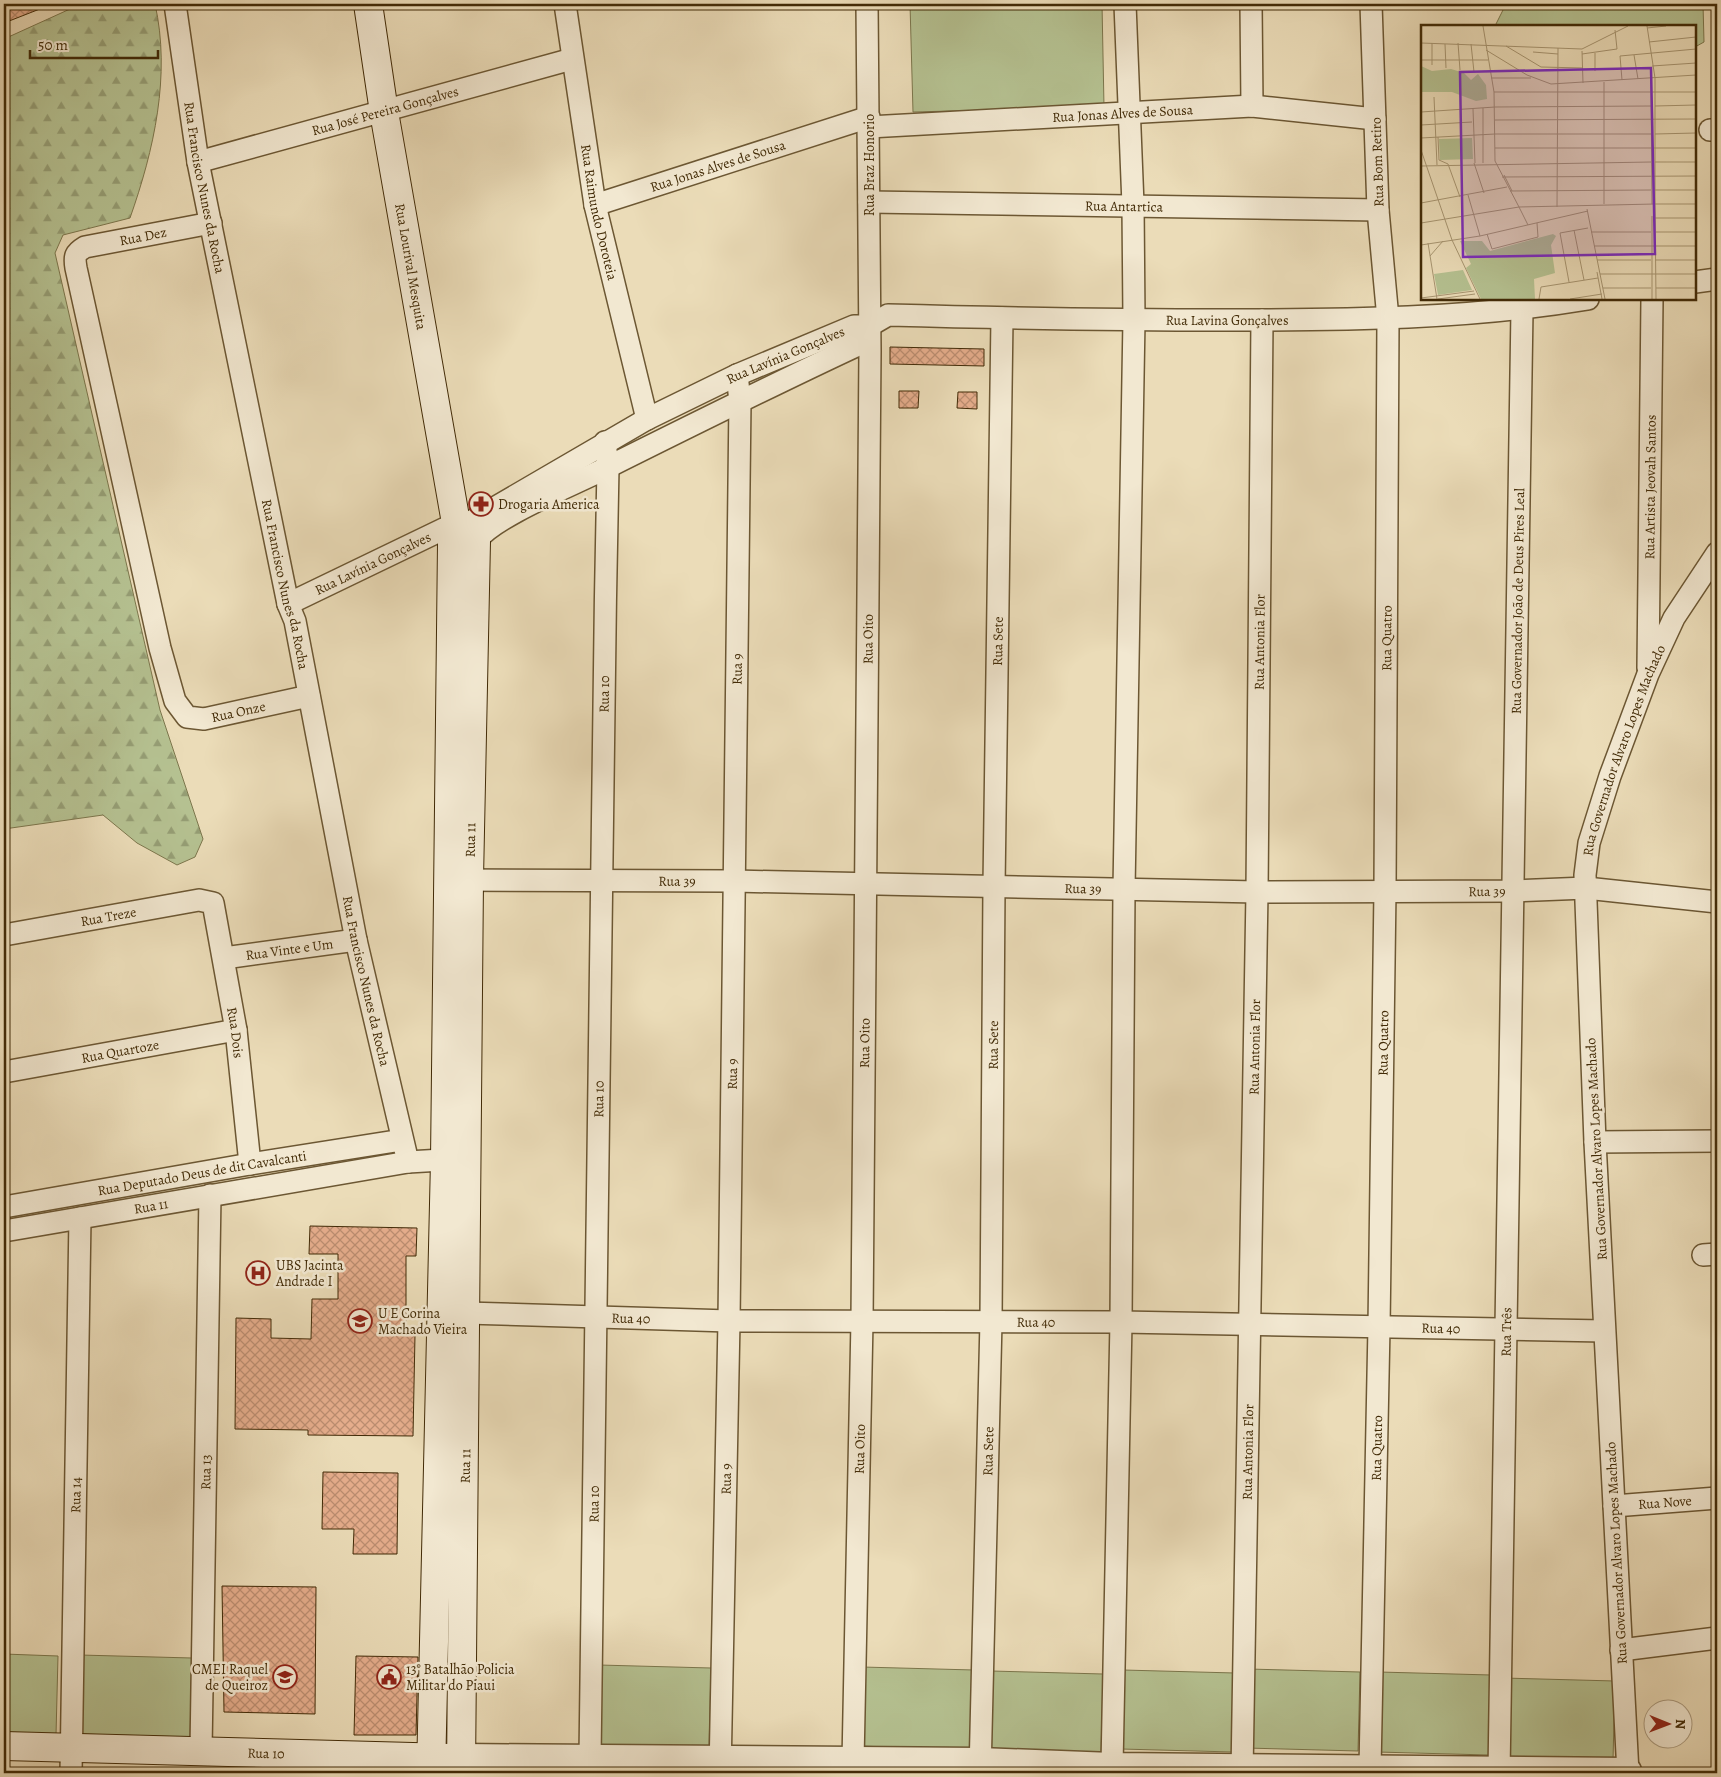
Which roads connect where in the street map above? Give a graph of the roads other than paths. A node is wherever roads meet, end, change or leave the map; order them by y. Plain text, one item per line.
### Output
1 (175, 4) edge
2 (368, 4) edge
3 (565, 4) edge
4 (867, 4) edge
5 (1125, 4) edge
6 (1251, 4) edge
7 (1371, 4) edge
8 (572, 59) junction
9 (1252, 106) junction
10 (384, 112) junction
11 (1128, 112) junction
12 (1375, 119) junction
13 (869, 122) junction
14 (198, 162) junction
15 (869, 202) junction
16 (595, 205) junction
17 (1133, 205) junction
18 (1378, 210) junction
19 (211, 222) junction
20 (1717, 279) edge
21 (1696, 282) edge
22 (1582, 300) edge
23 (1652, 300) edge
24 (1522, 310) junction
25 (1002, 318) junction
26 (1388, 319) junction
27 (1134, 320) junction
28 (1262, 320) junction
29 (869, 326) junction
30 (737, 375) junction
31 (740, 400) junction
32 (647, 419) junction
33 (605, 442) junction
34 (608, 467) junction
35 (461, 535) junction
36 (1717, 553) edge
37 (288, 604) junction
38 (1648, 674) junction
39 (309, 696) junction
40 (175, 701) joint
41 (458, 880) junction
42 (600, 881) junction
43 (734, 881) junction
44 (865, 884) junction
45 (994, 886) junction
46 (1586, 888) junction
47 (1124, 889) junction
48 (1385, 890) junction
49 (1512, 891) junction
50 (1257, 892) junction
51 (1717, 902) edge
52 (213, 903) joint
53 (4, 935) edge
54 (356, 940) junction
55 (224, 958) junction
56 (236, 1030) junction
57 (4, 1072) edge
58 (402, 1140) junction
59 (1717, 1141) edge
60 (1595, 1142) junction
61 (456, 1159) junction
62 (408, 1162) junction
63 (250, 1164) junction
64 (210, 1194) junction
65 (4, 1207) edge
66 (80, 1218) junction
67 (4, 1230) edge
68 (466, 1313) junction
69 (598, 1315) junction
70 (730, 1321) junction
71 (862, 1321) junction
72 (990, 1321) junction
73 (1121, 1322) junction
74 (1248, 1324) junction
75 (1380, 1328) junction
76 (1508, 1328) junction
77 (1604, 1330) junction
78 (1717, 1498) edge
79 (1614, 1506) junction
80 (1717, 1638) edge
81 (1621, 1650) junction
82 (4, 1746) edge
83 (71, 1746) junction
84 (201, 1750) junction
85 (590, 1758) junction
86 (853, 1761) junction
87 (331, 1763) edge
88 (461, 1765) edge
89 (432, 1766) edge
90 (721, 1766) edge
91 (1112, 1766) junction
92 (980, 1767) edge
93 (1370, 1768) junction
94 (1242, 1770) edge
95 (1499, 1771) edge
96 (1629, 1772) edge
97 (71, 1773) edge

1 - 14 street, Rua Francisco Nunes da Rocha
2 - 10 main road, Rua Lourival Mesquita
3 - 8 street, Rua Raimundo Doroteia
4 - 13 street, Rua Braz Honorio
5 - 11 street
6 - 9 street
7 - 12 street, Rua Bom Retiro
8 - 10 street, Rua José Pereira Gonçalves
8 - 16 street, Rua Raimundo Doroteia
9 - 11 street, Rua Jonas Alves de Sousa
9 - 12 street, Rua Jonas Alves de Sousa
10 - 14 street, Rua José Pereira Gonçalves
10 - 35 main road, Rua Lourival Mesquita
11 - 13 street, Rua Jonas Alves de Sousa
11 - 17 street
12 - 18 street, Rua Bom Retiro
13 - 15 street, Rua Braz Honorio
13 - 16 street, Rua Jonas Alves de Sousa
14 - 19 street, Rua Francisco Nunes da Rocha
15 - 17 street, Rua Antartica
15 - 29 street, Rua Braz Honorio
16 - 32 street, Rua Raimundo Doroteia
17 - 18 street, Rua Antartica
17 - 27 street
18 - 26 street, Rua Bom Retiro
19 - 37 street, Rua Francisco Nunes da Rocha
19 - 40 street, Rua Dez
20 - 21 street
22 - 24 street, Rua Lavina Gonçalves
23 - 38 street, Rua Artista Jeovah Santos
24 - 26 street, Rua Lavina Gonçalves
24 - 49 street, Rua Governador João de Deus Pires Leal
25 - 27 street, Rua Lavina Gonçalves
25 - 29 street, Rua Lavina Gonçalves
25 - 45 street, Rua Sete
26 - 28 street, Rua Lavina Gonçalves
26 - 48 street, Rua Quatro
27 - 28 street, Rua Lavina Gonçalves
27 - 47 street
28 - 50 street, Rua Antonia Flor
29 - 30 street, Rua Lavínia Gonçalves
29 - 31 street, Rua Lavínia Gonçalves
29 - 44 street, Rua Oito
30 - 31 street, Rua 9
30 - 32 street, Rua Lavínia Gonçalves
31 - 34 street, Rua Lavínia Gonçalves
31 - 43 street, Rua 9
32 - 33 street, Rua Lavínia Gonçalves
33 - 34 street, Rua 10
33 - 35 street, Rua Lavínia Gonçalves
34 - 35 street, Rua Lavínia Gonçalves
34 - 42 street, Rua 10
35 - 37 street, Rua Lavínia Gonçalves
35 - 41 main road, Rua 11
36 - 38 street, Rua Governador Alvaro Lopes Machado
37 - 39 street, Rua Francisco Nunes da Rocha
38 - 46 street, Rua Governador Alvaro Lopes Machado
39 - 40 street, Rua Onze
39 - 54 street, Rua Francisco Nunes da Rocha
41 - 42 street, Rua 39
41 - 61 main road, Rua 11
42 - 43 street, Rua 39
42 - 69 street, Rua 10
43 - 44 street, Rua 39
43 - 70 street, Rua 9
44 - 45 street, Rua 39
44 - 71 street, Rua Oito
45 - 47 street, Rua 39
45 - 72 street, Rua Sete
46 - 49 street, Rua 39
46 - 51 street, Rua 39
46 - 60 street, Rua Governador Alvaro Lopes Machado
47 - 50 street, Rua 39
47 - 73 street
48 - 49 street, Rua 39
48 - 50 street, Rua 39
48 - 75 street, Rua Quatro
49 - 76 street, Rua Três
50 - 74 street, Rua Antonia Flor
52 - 53 street, Rua Treze
52 - 55 street, Rua Dois
54 - 55 street, Rua Vinte e Um
54 - 58 street, Rua Francisco Nunes da Rocha
55 - 56 street, Rua Dois
56 - 57 street, Rua Quartoze
56 - 63 street, Rua Dois
58 - 62 street, Rua Francisco Nunes da Rocha
58 - 63 street, Rua Deputado Deus de dit Cavalcanti
59 - 60 street
60 - 77 street, Rua Governador Alvaro Lopes Machado
61 - 62 street, Rua 11
61 - 68 main road, Rua 11
61 - 89 main road, Rua 11
62 - 64 street, Rua 11
63 - 65 street, Rua Deputado Deus de dit Cavalcanti
64 - 66 street, Rua 11
64 - 84 street, Rua 13
66 - 67 street, Rua 11
66 - 83 street, Rua 14
68 - 69 street, Rua 40
68 - 88 main road, Rua 11
69 - 70 street, Rua 40
69 - 85 street, Rua 10
70 - 71 street, Rua 40
70 - 90 street, Rua 9
71 - 72 street, Rua 40
71 - 86 street, Rua Oito
72 - 73 street, Rua 40
72 - 92 street, Rua Sete
73 - 74 street, Rua 40
73 - 91 street
74 - 75 street, Rua 40
74 - 94 street, Rua Antonia Flor
75 - 76 street, Rua 40
75 - 93 street, Rua Quatro
76 - 77 street, Rua 40
76 - 95 street, Rua Três
77 - 79 street, Rua Governador Alvaro Lopes Machado
78 - 79 street, Rua Nove
79 - 81 street, Rua Governador Alvaro Lopes Machado
80 - 81 street
81 - 96 street, Rua Governador Alvaro Lopes Machado
82 - 83 main road, Rua 10
83 - 84 main road, Rua 10
83 - 97 street, Rua 14
84 - 87 main road, Rua 10
85 - 88 street, Rua 10
85 - 90 street, Rua 10
86 - 90 street, Rua 10
86 - 92 street, Rua 10
87 - 89 main road, Rua 10
88 - 89 main road, Rua 10
91 - 92 street, Rua 10
91 - 94 street, Rua 10
93 - 94 street, Rua 10
93 - 95 street, Rua 10
95 - 96 street, Rua 10

